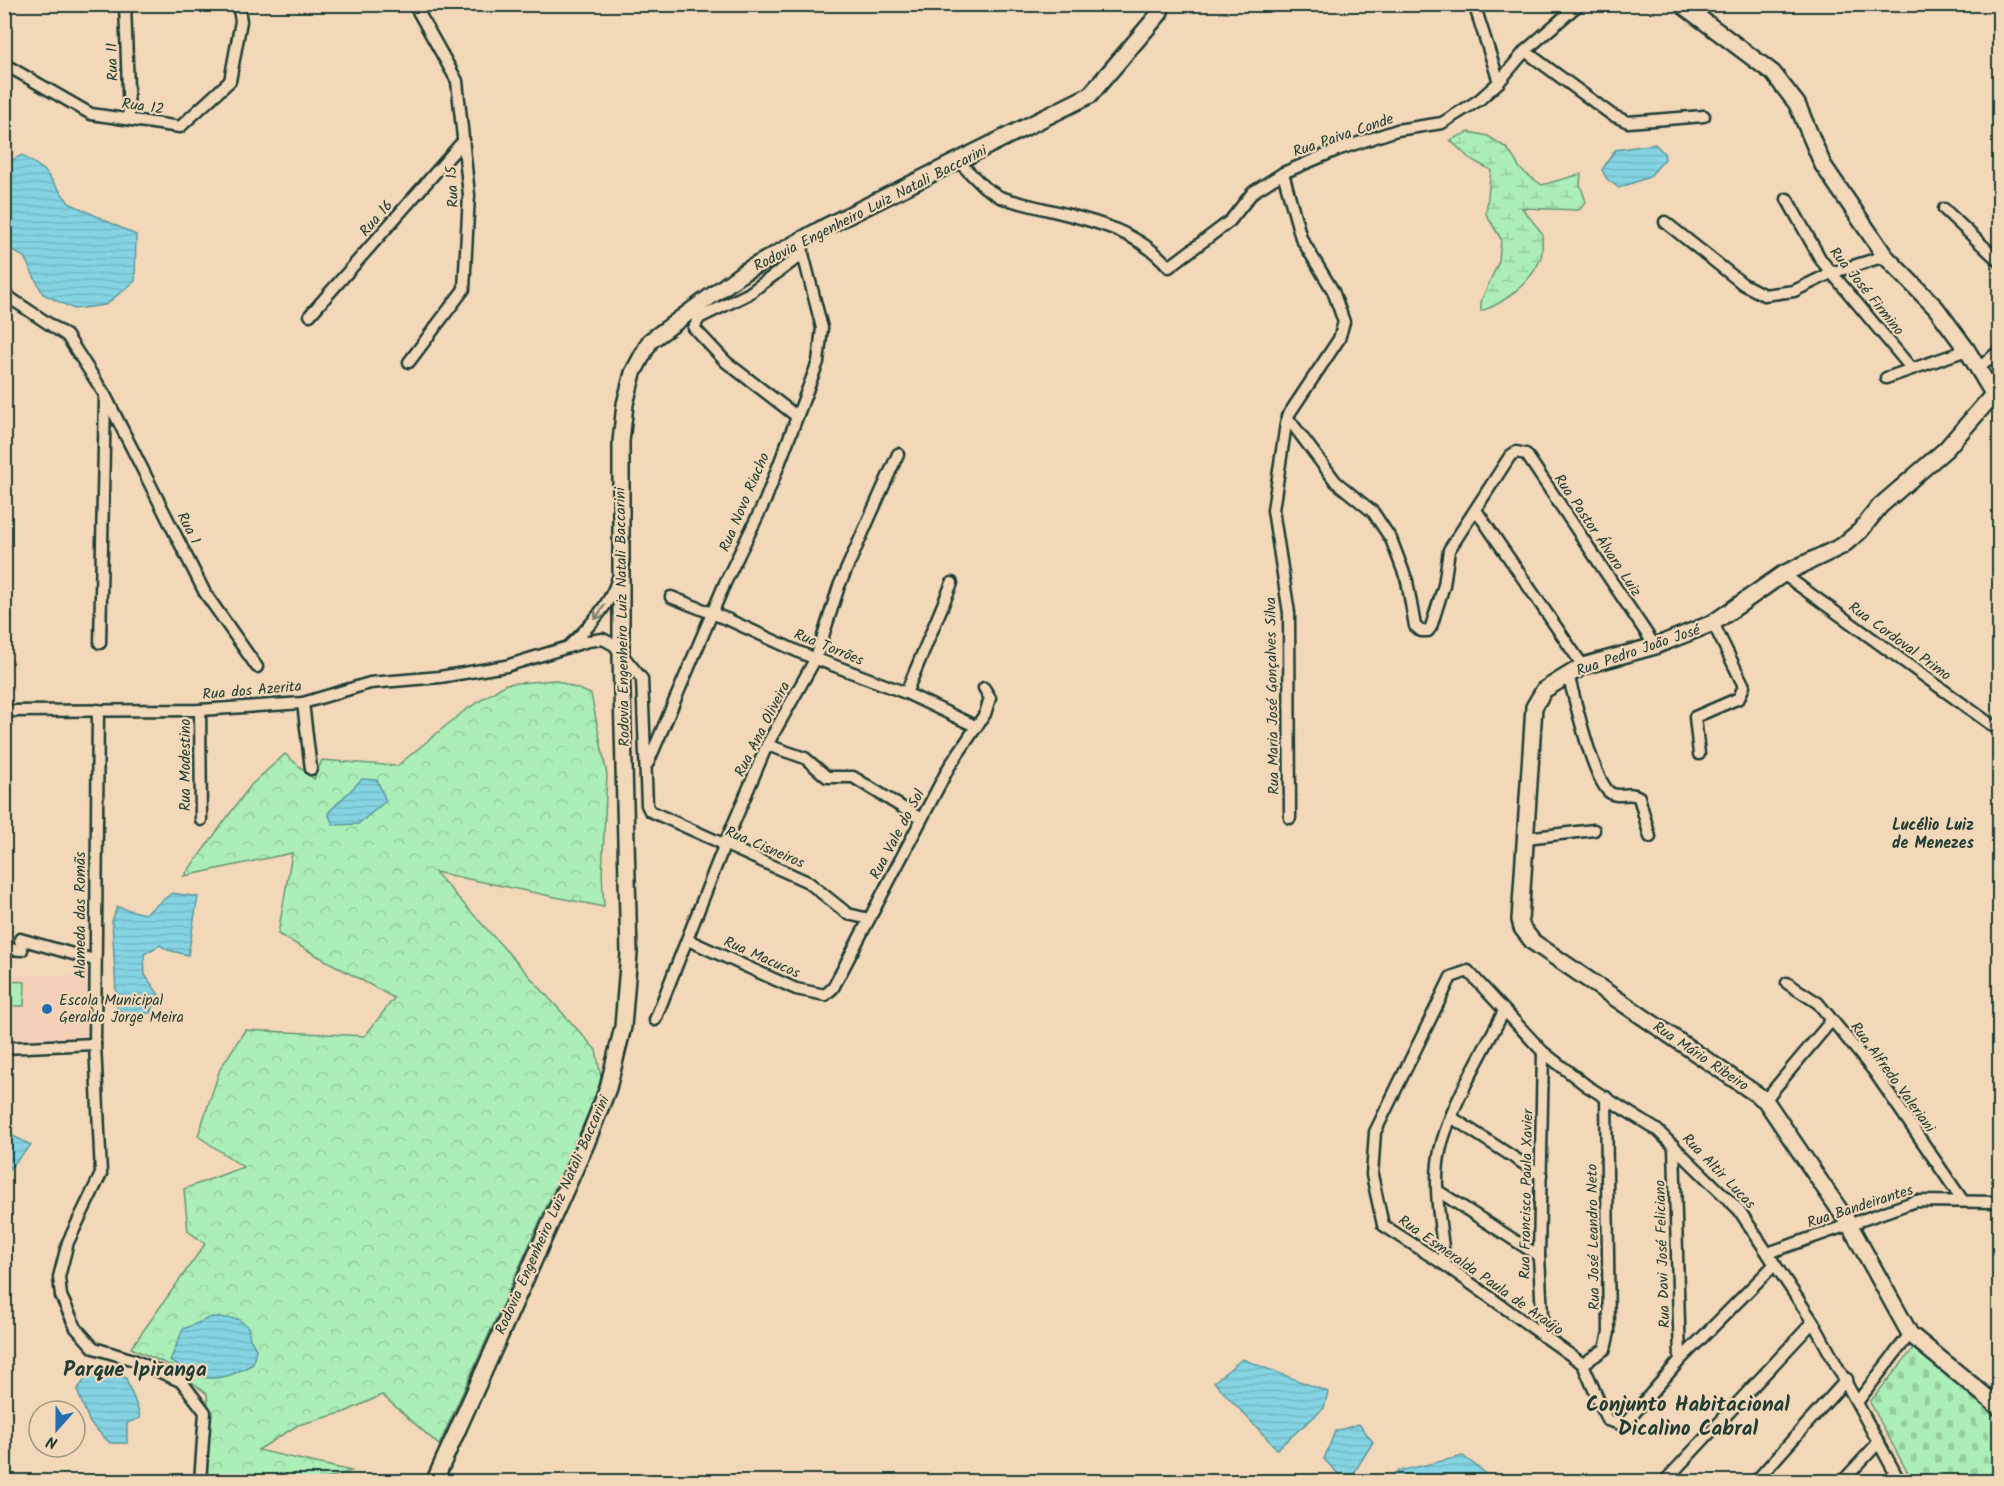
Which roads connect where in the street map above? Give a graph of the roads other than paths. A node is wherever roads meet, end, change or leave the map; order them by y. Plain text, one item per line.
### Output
1 (125, 4) edge
2 (238, 4) edge
3 (414, 4) edge
4 (1163, 4) edge
5 (1474, 4) edge
6 (1579, 4) edge
7 (1681, 4) edge
8 (1525, 51) junction
9 (4, 64) edge
10 (1499, 82) junction
11 (1704, 117) dead end
12 (129, 119) junction
13 (464, 141) junction
14 (959, 162) junction
15 (1282, 173) junction
16 (1786, 199) dead end
17 (1944, 209) dead end
18 (1665, 222) dead end
19 (802, 247) junction
20 (1885, 256) junction
21 (2000, 262) edge
22 (1832, 273) junction
23 (4, 294) edge
24 (310, 315) dead end
25 (1967, 350) junction
26 (2000, 350) edge
27 (410, 362) dead end
28 (1911, 368) junction
29 (1979, 368) junction
30 (1886, 378) dead end
31 (105, 396) junction
32 (1996, 399) edge
33 (795, 415) junction
34 (1287, 417) junction
35 (898, 454) dead end
36 (1476, 510) junction
37 (621, 570) junction
38 (1783, 574) junction
39 (952, 584) dead end
40 (671, 597) dead end
41 (712, 613) junction
42 (1713, 623) junction
43 (100, 643) dead end
44 (1655, 646) junction
45 (567, 647) junction
46 (621, 655) junction
47 (816, 658) junction
48 (1583, 666) junction
49 (257, 668) dead end
50 (1568, 675) junction
51 (984, 688) dead end
52 (906, 693) junction
53 (303, 702) junction
54 (98, 710) junction
55 (200, 710) junction
56 (4, 711) edge
57 (975, 726) junction
58 (2000, 731) edge
59 (767, 745) junction
60 (1699, 754) dead end
61 (646, 768) junction
62 (311, 770) dead end
63 (1290, 818) dead end
64 (921, 819) junction
65 (201, 820) dead end
66 (1594, 830) dead end
67 (1526, 837) junction
68 (1650, 837) dead end
69 (724, 846) junction
70 (869, 919) junction
71 (1520, 920) joint
72 (688, 940) junction
73 (4, 949) edge
74 (94, 960) junction
75 (1468, 971) joint
76 (1787, 983) dead end
77 (825, 995) joint
78 (1504, 1011) junction
79 (656, 1020) dead end
80 (1832, 1020) junction
81 (95, 1044) junction
82 (4, 1048) edge
83 (1543, 1052) junction
84 (1606, 1097) junction
85 (1765, 1100) junction
86 (1451, 1117) junction
87 (1674, 1146) junction
88 (1541, 1175) junction
89 (1438, 1191) junction
90 (1963, 1201) junction
91 (2000, 1202) edge
92 (1849, 1224) junction
93 (1768, 1252) junction
94 (1539, 1256) junction
95 (1775, 1264) junction
96 (1445, 1265) junction
97 (1813, 1322) junction
98 (1910, 1334) junction
99 (1543, 1336) junction
100 (1680, 1360) junction
101 (1583, 1364) junction
102 (1847, 1379) junction
103 (1858, 1401) junction
104 (2000, 1408) edge
105 (1879, 1442) junction
106 (200, 1482) edge
107 (434, 1482) edge
108 (1664, 1482) edge
109 (1755, 1482) edge
110 (1842, 1482) edge
111 (1900, 1482) edge

1 - 12 street, Rua 11
2 - 12 street, Rua 12
3 - 13 street, Rua 15
4 - 14 street, Rodovia Engenheiro Luiz Natali Baccarini
5 - 10 street
6 - 8 street, Rua Paiva Conde
7 - 20 street
8 - 10 street, Rua Paiva Conde
8 - 11 street
9 - 12 street, Rua 12
10 - 15 street, Rua Paiva Conde
13 - 24 street, Rua 16
13 - 27 street, Rua 15
14 - 15 street, Rua Paiva Conde
14 - 19 street, Rodovia Engenheiro Luiz Natali Baccarini
15 - 34 street, Rua Maria José Gonçalves Silva
16 - 22 street, Rua José Firmino
17 - 21 street
18 - 22 street
19 - 33 street, Rua Novo Riacho
19 - 33 street
19 - 37 street, Rodovia Engenheiro Luiz Natali Baccarini
20 - 22 street
20 - 25 street
22 - 28 street, Rua José Firmino
23 - 31 street, Rua 1
25 - 28 street
25 - 29 street
26 - 29 street
28 - 30 street
29 - 32 street
31 - 43 street
31 - 49 street, Rua 1
32 - 38 street, Rua Pedro João José
33 - 41 street, Rua Novo Riacho
34 - 36 street
34 - 63 street, Rua Maria José Gonçalves Silva
35 - 47 street, Rua Ana Oliveira
36 - 44 street, Rua Pastor Álvaro Luiz
36 - 48 street
37 -> 45 street
37 - 46 street, Rodovia Engenheiro Luiz Natali Baccarini
38 - 42 street, Rua Pedro João José
38 - 58 street, Rua Cordoval Primo
39 - 52 street
40 - 41 street, Rua Torrões
41 - 47 street, Rua Torrões
41 - 61 street, Rua Novo Riacho
42 - 44 street, Rua Pedro João José
42 - 60 street
44 - 48 street, Rua Pedro João José
45 - 46 street, Rua dos Azerita
45 - 53 street, Rua dos Azerita
46 - 61 street
46 - 107 street, Rodovia Engenheiro Luiz Natali Baccarini
47 - 52 street, Rua Torrões
47 - 59 street, Rua Ana Oliveira
48 - 50 street, Rua Pedro João José
50 - 67 street, Rua Pedro João José
50 - 68 street
51 - 57 street, Rua Vale do Sol
52 - 57 street, Rua Torrões
53 - 55 street, Rua dos Azerita
53 - 62 street
54 - 55 street, Rua dos Azerita
54 - 56 street, Rua dos Azerita
54 - 74 street, Alameda das Romãs
55 - 65 street, Rua Modestino
57 - 64 street, Rua Vale do Sol
59 - 64 street
59 - 69 street, Rua Ana Oliveira
61 - 69 street, Rua Cisneiros
64 - 70 street, Rua Vale do Sol
66 - 67 street
67 - 71 street, Rua Pedro João José
69 - 70 street, Rua Cisneiros
69 - 72 street, Rua Ana Oliveira
70 - 77 street, Rua Vale do Sol
71 - 85 street, Rua Mário Ribeiro
72 - 77 street, Rua Macucos
72 - 79 street, Rua Ana Oliveira
73 - 74 street
74 - 81 street, Alameda das Romãs
75 - 78 street, Rua Altir Lucas
75 - 96 street, Rua Esmeralda Paula de Araújo
76 - 80 street, Rua Alfredo Valeriani
78 - 83 street, Rua Altir Lucas
78 - 86 street
80 - 85 street
80 - 90 street, Rua Alfredo Valeriani
81 - 82 street
81 - 106 street, Alameda das Romãs
83 - 84 street, Rua Altir Lucas
83 - 88 street, Rua Francisco Paula Xavier
84 - 87 street, Rua Altir Lucas
84 - 101 street, Rua José Leandro Neto
85 - 92 street, Rua Mário Ribeiro
86 - 88 street
86 - 89 street
87 - 93 street, Rua Altir Lucas
87 - 100 street, Rua Davi José Feliciano
88 - 94 street, Rua Francisco Paula Xavier
89 - 94 street
89 - 96 street
90 - 91 street, Rua Bandeirantes
90 - 92 street, Rua Bandeirantes
92 - 93 street, Rua Bandeirantes
92 - 98 street, Rua Mário Ribeiro
93 - 95 street, Rua Altir Lucas
94 - 99 street, Rua Francisco Paula Xavier
95 - 97 street, Rua Altir Lucas
95 - 100 street
96 - 99 street, Rua Esmeralda Paula de Araújo
97 - 102 street, Rua Altir Lucas
97 - 108 street
98 - 103 street
98 - 104 street, Rua Mário Ribeiro
99 - 101 street, Rua Esmeralda Paula de Araújo
100 - 101 street
102 - 103 street, Rua Altir Lucas
102 - 109 street
103 - 105 street, Rua Altir Lucas
105 - 110 street
105 - 111 street, Rua Altir Lucas

